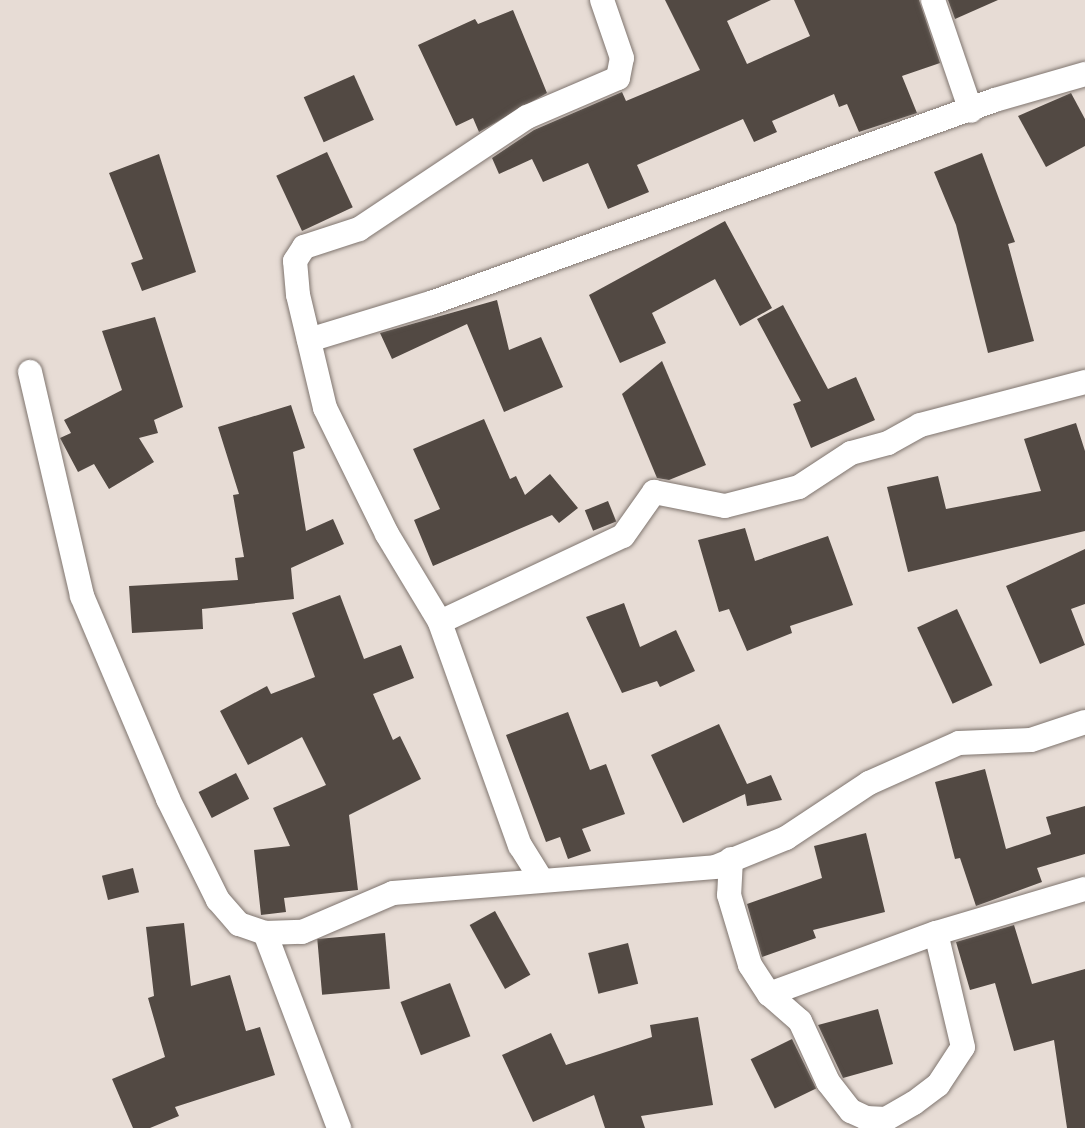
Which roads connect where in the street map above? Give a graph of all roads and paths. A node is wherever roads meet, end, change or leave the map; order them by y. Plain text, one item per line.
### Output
1 (602, 0) edge
2 (933, 0) edge
3 (1085, 74) edge
4 (971, 111) junction
5 (309, 340) junction
6 (30, 372) dead end
7 (1085, 382) edge
8 (440, 622) junction
9 (1085, 722) edge
10 (731, 859) junction
11 (541, 879) junction
12 (1085, 889) edge
13 (265, 933) junction
14 (936, 933) junction
15 (768, 994) junction
16 (339, 1128) edge

1 - 5 street
2 - 4 street
3 - 4 street
4 - 5 street
5 - 8 street
6 - 13 street
7 - 8 street
8 - 11 street
9 - 10 street
10 - 11 street
10 - 15 street
11 - 13 street
12 - 14 street
13 - 16 street
14 - 15 street
14 - 15 street

